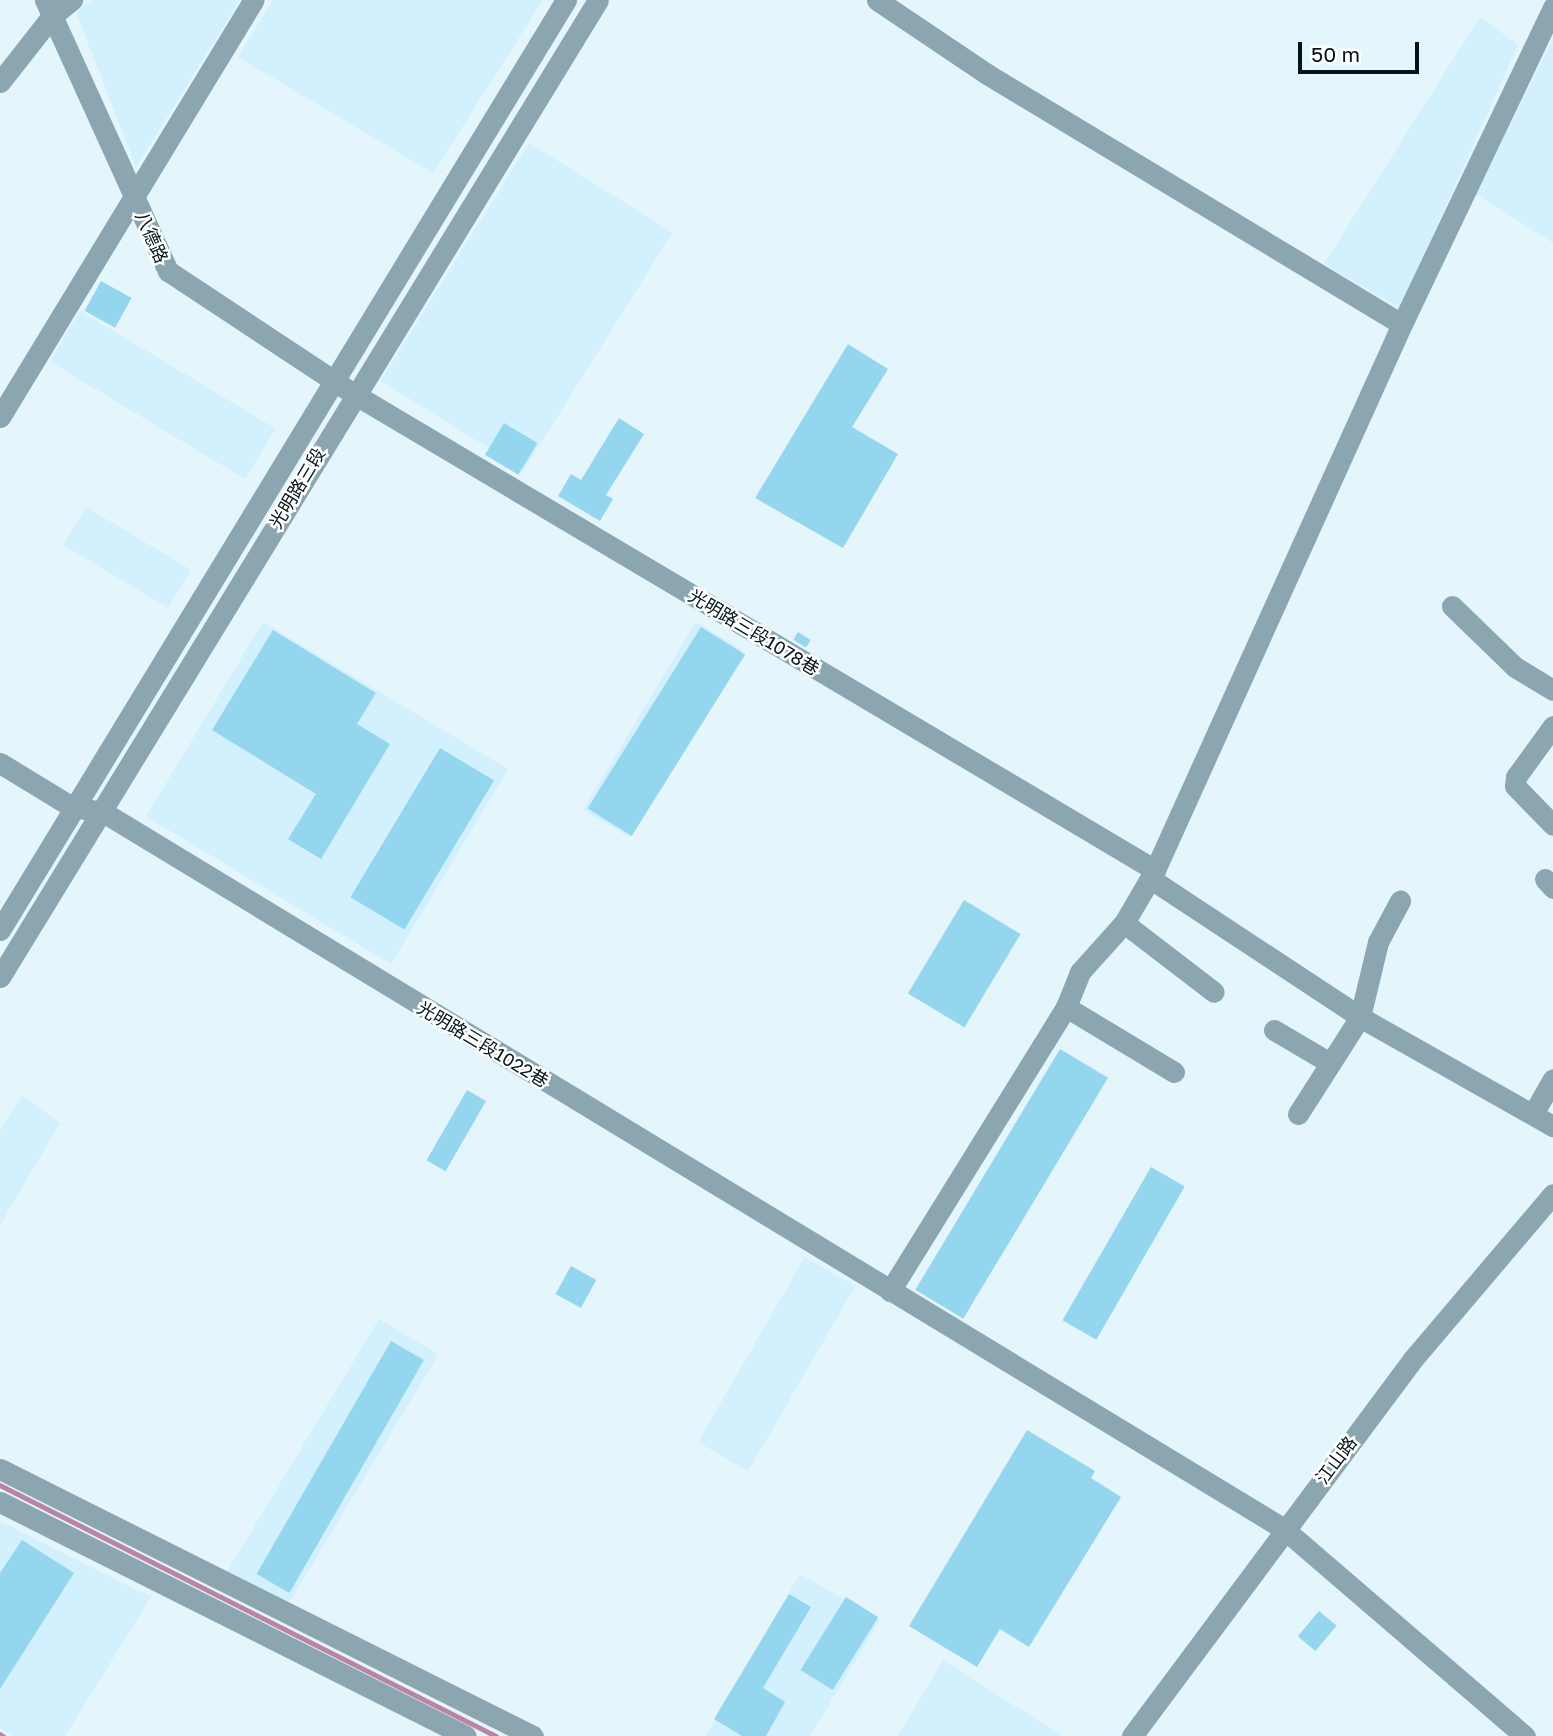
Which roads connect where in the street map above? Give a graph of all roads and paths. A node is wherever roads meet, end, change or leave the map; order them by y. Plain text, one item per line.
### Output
1 (72, 0) edge
2 (254, 0) edge
3 (566, 0) edge
4 (598, 0) edge
5 (877, 0) edge
6 (1553, 7) edge
7 (48, 8) edge
8 (0, 82) edge
9 (134, 196) junction
10 (1402, 324) junction
11 (335, 383) junction
12 (354, 394) junction
13 (0, 417) edge
14 (1452, 606) dead end
15 (1553, 690) edge
16 (1553, 726) edge
17 (0, 763) edge
18 (72, 807) junction
19 (103, 812) junction
20 (1553, 825) edge
21 (1153, 874) junction
22 (1400, 901) dead end
23 (1124, 923) junction
24 (0, 930) edge
25 (0, 977) edge
26 (1214, 992) dead end
27 (1066, 1007) junction
28 (1360, 1017) junction
29 (1274, 1030) dead end
30 (1330, 1063) junction
31 (1174, 1072) dead end
32 (1553, 1079) edge
33 (1298, 1114) dead end
34 (1533, 1114) junction
35 (1553, 1126) edge
36 (1553, 1194) edge
37 (890, 1291) junction
38 (0, 1469) edge
39 (0, 1502) edge
40 (1284, 1529) junction
41 (466, 1736) edge
42 (533, 1736) edge
43 (1132, 1736) edge
44 (1525, 1736) edge

1 - 7 street
2 - 9 street
3 - 11 street, 光明路三段
4 - 12 street, 光明路三段
5 - 10 street
6 - 10 street
7 - 8 street
7 - 9 street, 八德路
9 - 11 street, 八德路
9 - 13 street
10 - 21 street
11 - 12 street, 八德路
11 - 18 street, 光明路三段
12 - 19 street, 光明路三段
12 - 21 street, 光明路三段1078巷
14 - 15 street
16 - 20 street
17 - 18 street
18 - 19 street, 光明路三段1022巷
18 - 24 street, 光明路三段
19 - 25 street, 光明路三段
19 - 37 street, 光明路三段1022巷
21 - 23 street
21 - 28 street, 光明路三段1078巷
22 - 28 street
23 - 26 street
23 - 27 street
27 - 31 street
27 - 37 street
28 - 30 street
28 - 34 street, 光明路三段1078巷
29 - 30 street
30 - 33 street
32 - 34 street
34 - 35 street, 光明路三段1078巷
36 - 40 street, 江山路
37 - 40 street, 光明路三段1022巷
38 - 42 street
39 - 41 street
40 - 43 street, 江山路
40 - 44 street, 光明路三段1022巷

